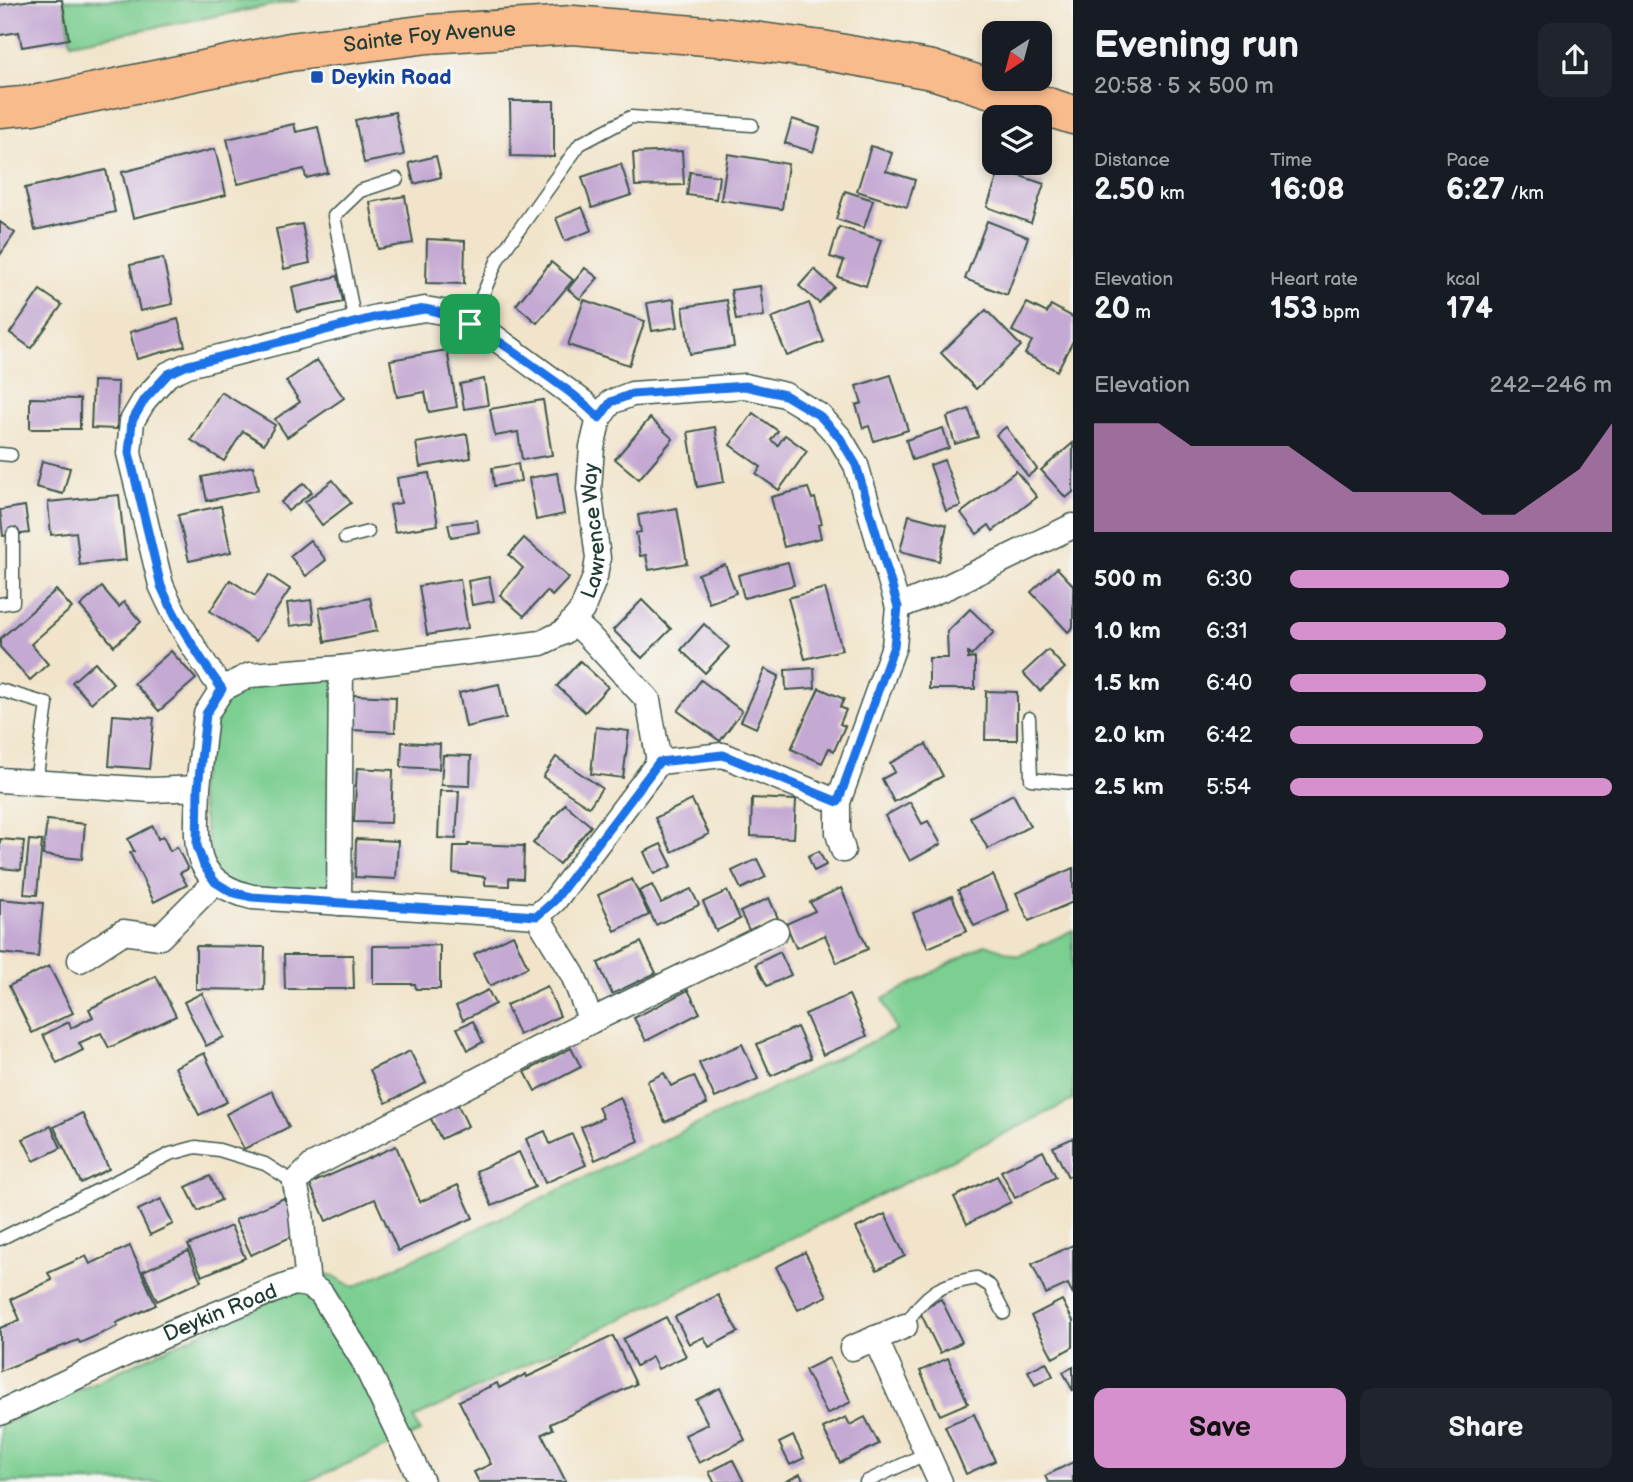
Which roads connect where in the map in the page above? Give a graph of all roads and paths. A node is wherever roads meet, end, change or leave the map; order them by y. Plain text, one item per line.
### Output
1 (11, 112) edge
2 (1073, 115) edge
3 (752, 125) dead end
4 (397, 179) dead end
5 (355, 322) junction
6 (470, 324) junction
7 (599, 418) junction
8 (1073, 526) edge
9 (368, 532) dead end
10 (13, 534) dead end
11 (345, 538) dead end
12 (0, 604) edge
13 (898, 607) junction
14 (573, 621) junction
15 (341, 668) junction
16 (222, 689) junction
17 (0, 690) edge
18 (1029, 718) dead end
19 (659, 762) junction
20 (0, 779) edge
21 (36, 782) junction
22 (1073, 783) edge
23 (198, 788) junction
24 (838, 802) junction
25 (843, 850) dead end
26 (215, 882) junction
27 (340, 903) junction
28 (537, 916) junction
29 (776, 931) dead end
30 (80, 960) dead end
31 (591, 1021) junction
32 (295, 1183) junction
33 (0, 1240) edge
34 (308, 1285) junction
35 (1004, 1313) dead end
36 (905, 1326) joint
37 (875, 1338) junction
38 (852, 1348) dead end
39 (0, 1413) edge
40 (927, 1453) junction
41 (422, 1482) edge
42 (866, 1482) edge
43 (940, 1482) edge

1 - 2 highway, Sainte Foy Avenue
3 - 6 lane
4 - 5 lane
5 - 6 street
5 - 16 street
6 - 7 street
7 - 13 street
7 - 14 street, Lawrence Way
8 - 13 street
9 - 11 lane
10 - 12 lane
13 - 24 street
14 - 15 street, Lawrence Way
14 - 19 street
15 - 16 street, Lawrence Way
15 - 27 street
16 - 23 street
17 - 21 lane
18 - 22 lane
19 - 24 street
19 - 28 street
20 - 21 street
21 - 23 street
23 - 26 street
24 - 25 street
26 - 27 street
26 - 30 street
27 - 28 street
28 - 31 street
29 - 31 street
31 - 32 street
32 - 33 lane
32 - 34 street
34 - 39 street, Deykin Road
34 - 41 street
35 - 36 lane
36 - 37 street
37 - 38 street
37 - 40 street
40 - 42 lane
40 - 43 street

